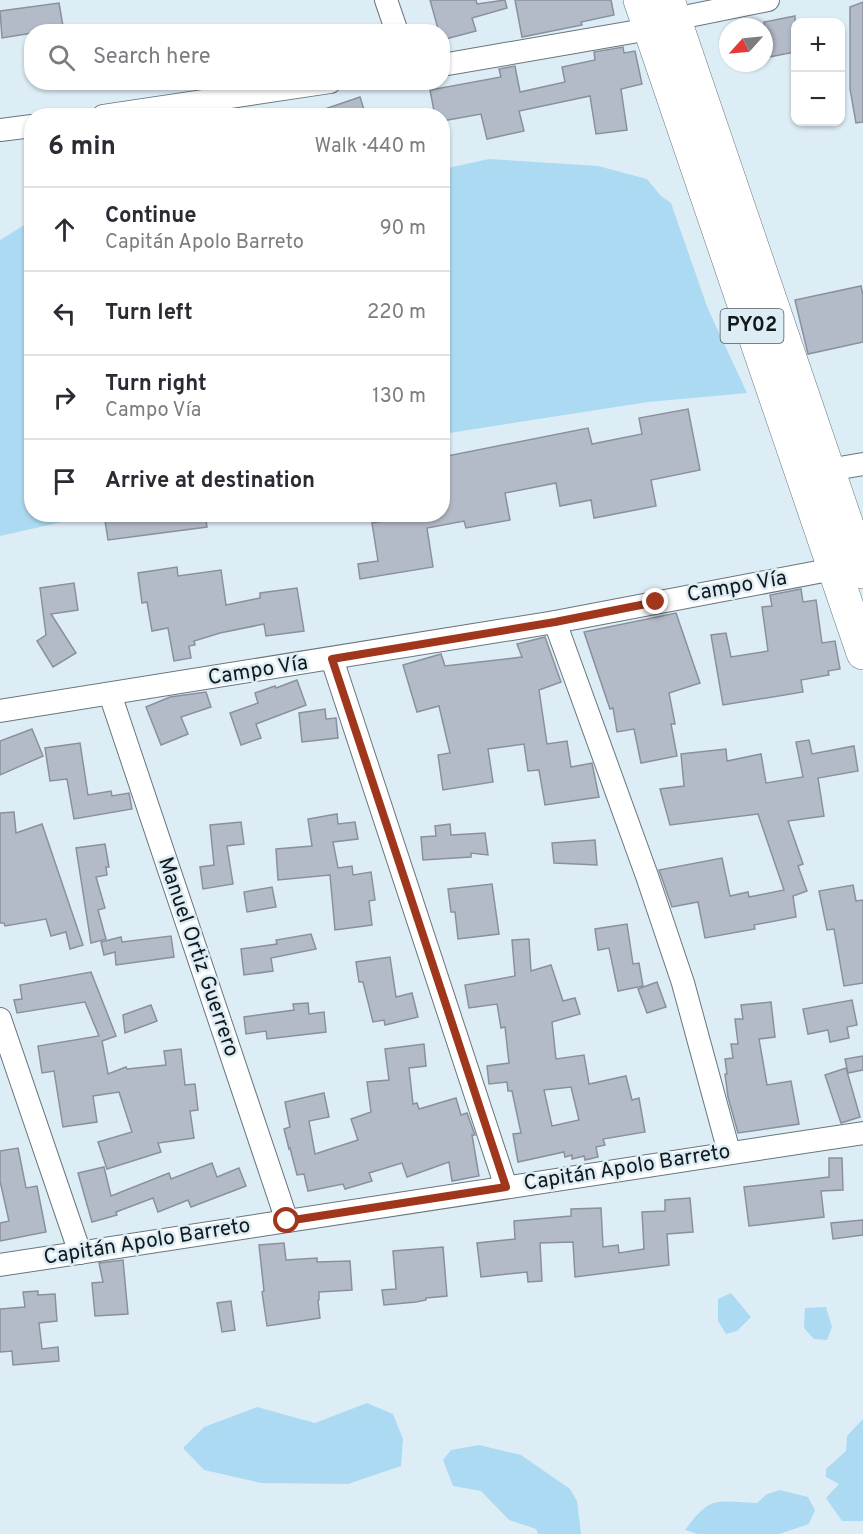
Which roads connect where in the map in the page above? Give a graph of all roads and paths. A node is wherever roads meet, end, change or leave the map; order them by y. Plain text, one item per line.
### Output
1 (386, 0) edge
2 (768, 0) edge
3 (658, 12) edge
4 (394, 24) edge
5 (450, 63) edge
6 (277, 90) edge
7 (156, 108) edge
8 (24, 127) edge
9 (0, 130) edge
10 (863, 464) edge
11 (828, 470) junction
12 (849, 571) edge
13 (555, 622) junction
14 (863, 653) edge
15 (332, 659) junction
16 (110, 694) junction
17 (0, 711) edge
18 (0, 1019) edge
19 (863, 1133) edge
20 (729, 1152) junction
21 (506, 1187) junction
22 (287, 1221) junction
23 (80, 1253) junction
24 (0, 1265) edge

1 - 4 street
2 - 3 street
3 - 5 street
3 - 11 highway, PY02
3 - 12 highway, PY02
6 - 7 street
8 - 9 street
10 - 11 street
11 - 12 highway, PY02
12 - 13 street, Campo Vía
12 - 14 highway, PY02
13 - 15 street, Campo Vía
13 - 20 street
15 - 16 street, Campo Vía
15 - 21 street
16 - 17 street, Campo Vía
16 - 22 street, Manuel Ortiz Guerrero
18 - 23 street
19 - 20 street, Capitán Apolo Barreto
20 - 21 street, Capitán Apolo Barreto
21 - 22 street, Capitán Apolo Barreto
22 - 23 street, Capitán Apolo Barreto
23 - 24 street, Capitán Apolo Barreto

